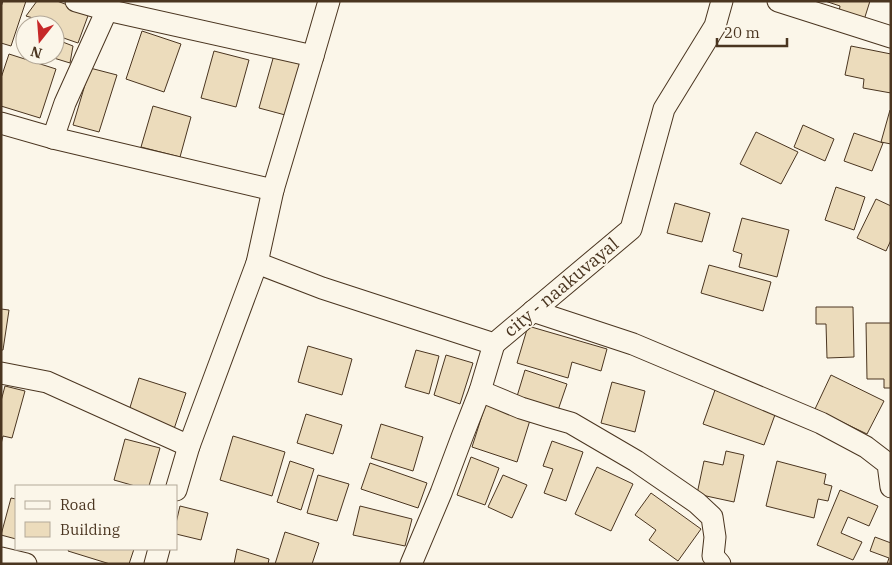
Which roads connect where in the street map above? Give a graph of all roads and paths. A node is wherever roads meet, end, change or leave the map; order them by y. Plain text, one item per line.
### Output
1 (76, 1) edge
2 (329, 1) edge
3 (722, 1) edge
4 (778, 1) edge
5 (107, 10) junction
6 (891, 37) edge
7 (314, 56) junction
8 (1, 124) edge
9 (53, 138) junction
10 (273, 190) junction
11 (258, 263) junction
12 (533, 311) junction
13 (494, 344) junction
14 (1, 373) edge
15 (480, 391) junction
16 (189, 446) junction
17 (177, 485) edge
18 (891, 486) edge
19 (159, 550) edge
20 (1, 558) edge
21 (26, 564) edge
22 (155, 564) edge
23 (411, 564) edge
24 (720, 564) edge

1 - 5 street
2 - 7 street
3 - 12 street, city - naakuvayal
4 - 6 street
5 - 7 street
5 - 9 street
7 - 10 street
8 - 9 street
9 - 10 street
10 - 11 street
11 - 13 street, city - naakuvayal
11 - 16 street
12 - 13 street, city - naakuvayal
12 - 18 street
13 - 15 street
14 - 16 street
15 - 23 street
15 - 24 street
16 - 17 street
19 - 22 street
20 - 21 street

